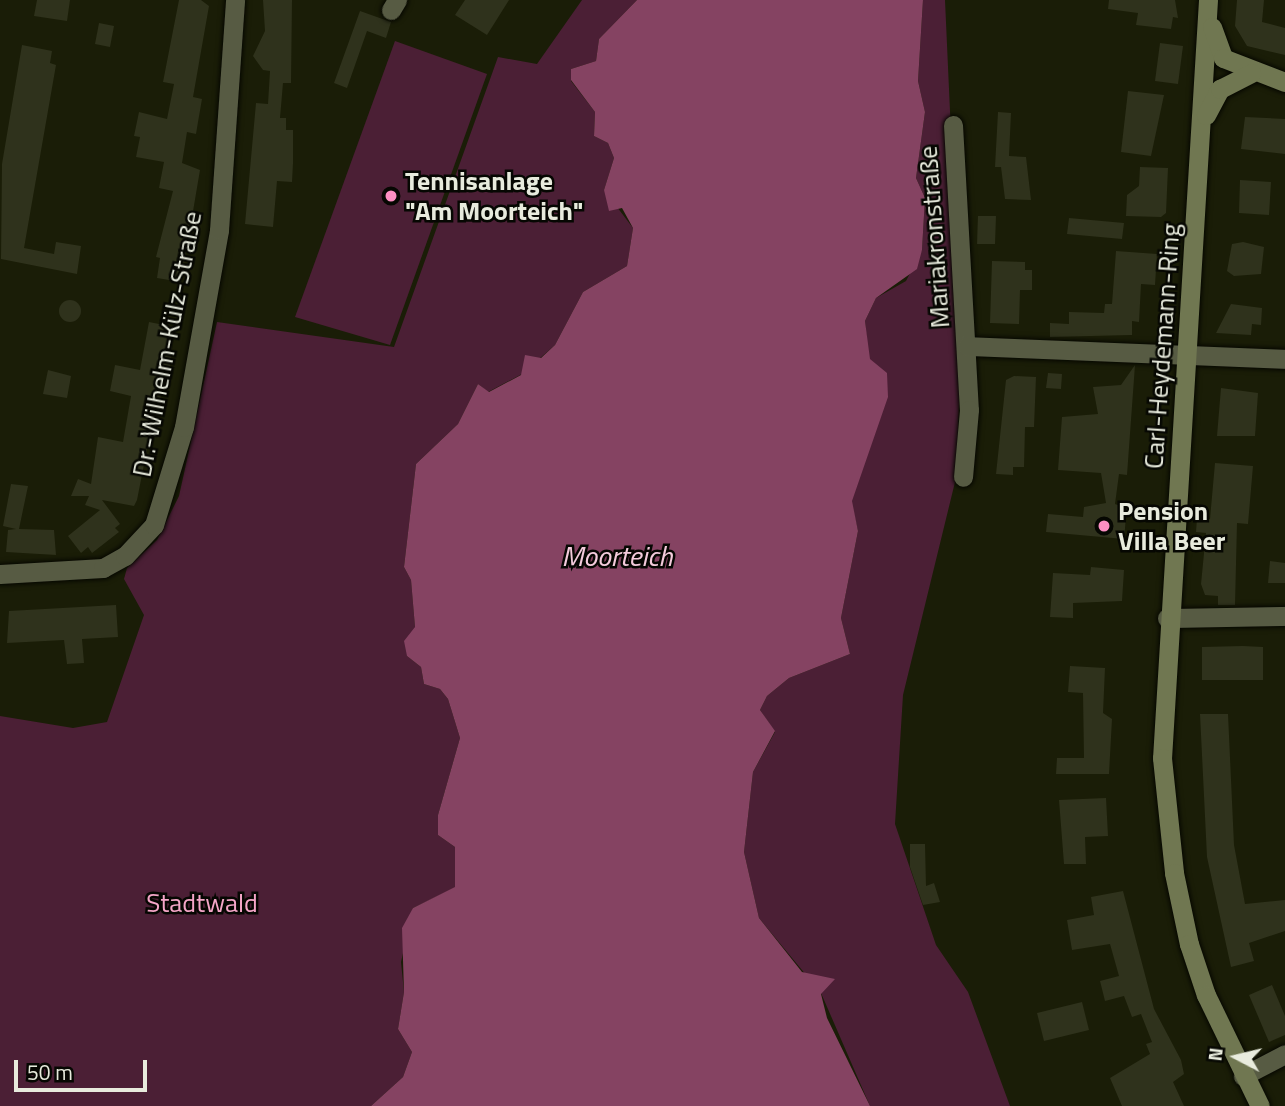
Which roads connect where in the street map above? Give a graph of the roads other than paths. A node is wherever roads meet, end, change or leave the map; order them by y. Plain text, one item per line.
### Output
1 (235, 0) edge
2 (1209, 0) edge
3 (1251, 73) junction
4 (1285, 82) edge
5 (1204, 119) junction
6 (953, 125) dead end
7 (967, 346) junction
8 (1188, 355) junction
9 (1285, 359) edge
10 (963, 477) dead end
11 (0, 574) edge
12 (1285, 616) edge
13 (1167, 618) junction
14 (1285, 1054) edge
15 (1243, 1076) junction
16 (1259, 1106) edge

1 - 11 street, Dr.-Wilhelm-Külz-Straße
2 - 3 main road, Carl-Heydemann-Ring
2 - 5 main road, Carl-Heydemann-Ring
3 - 4 main road
3 - 5 main road, Carl-Heydemann-Ring
5 - 8 main road, Carl-Heydemann-Ring
6 - 7 street, Mariakronstraße
7 - 8 street, Mariakronstraße
7 - 10 street, Mariakronstraße
8 - 9 street, Mariakronstraße
8 - 13 main road, Carl-Heydemann-Ring
12 - 13 street
13 - 15 main road, Carl-Heydemann-Ring
14 - 15 street
15 - 16 main road, Carl-Heydemann-Ring

